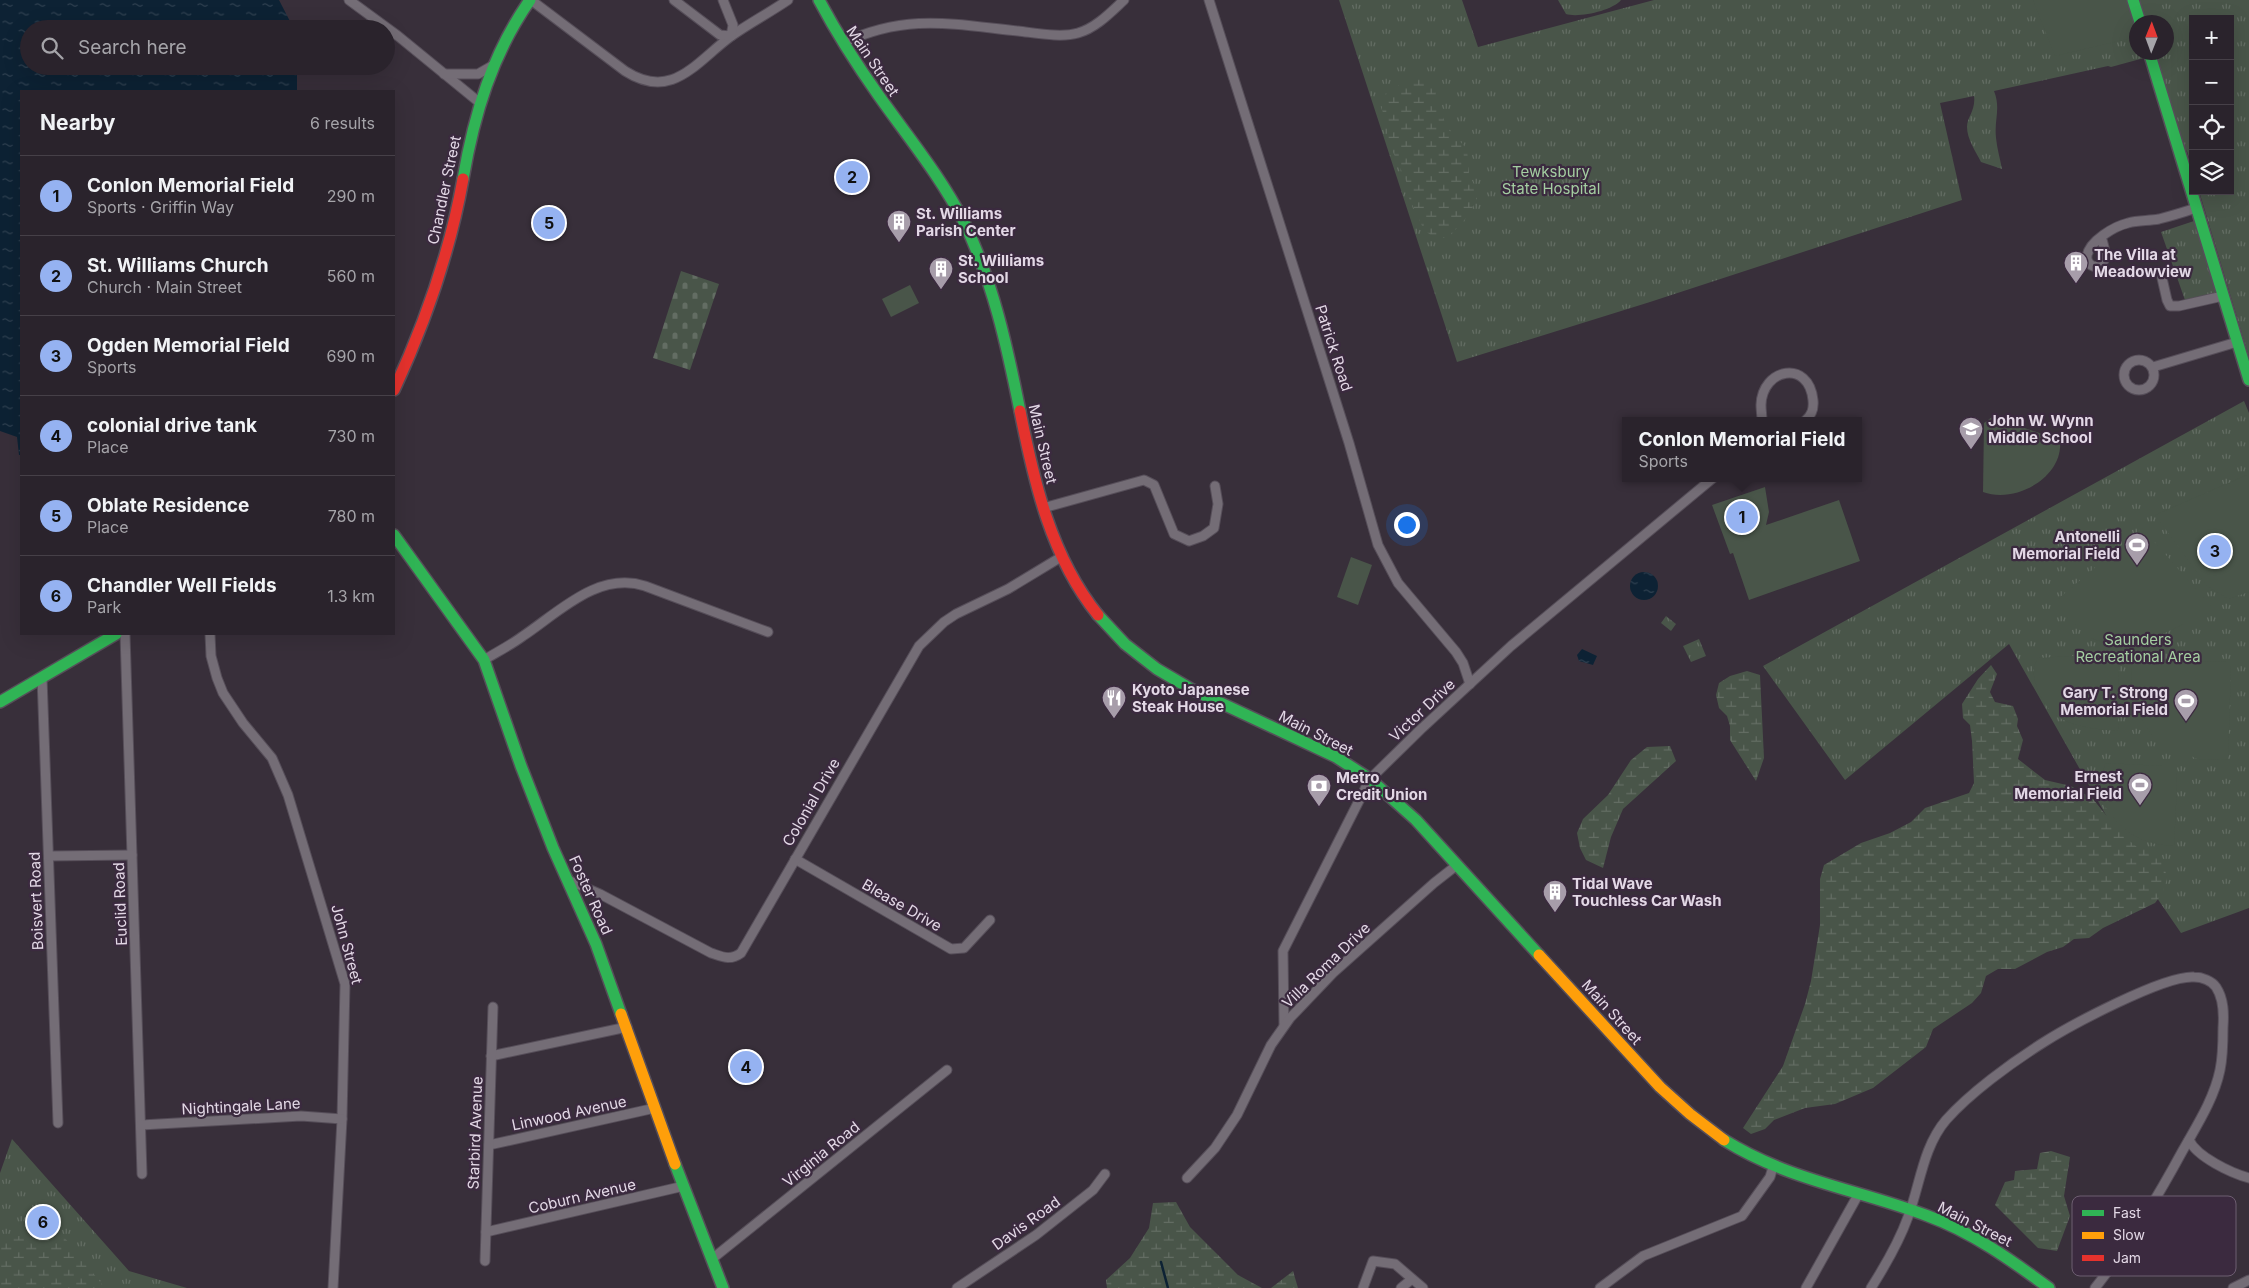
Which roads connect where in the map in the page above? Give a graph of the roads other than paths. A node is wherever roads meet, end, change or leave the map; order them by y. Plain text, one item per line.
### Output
1 (349, 0) edge
2 (530, 0) edge
3 (674, 0) edge
4 (723, 0) edge
5 (788, 0) edge
6 (819, 0) edge
7 (1124, 0) edge
8 (1209, 0) edge
9 (2133, 0) edge
10 (2138, 15) edge
11 (376, 20) edge
12 (395, 34) edge
13 (731, 36) junction
14 (843, 43) junction
15 (2151, 60) edge
16 (492, 66) junction
17 (444, 74) junction
18 (480, 103) junction
19 (2196, 208) junction
20 (2101, 237) dead end
21 (2162, 278) dead end
22 (2223, 296) junction
23 (2237, 342) junction
24 (2153, 367) dead end
25 (2249, 380) edge
26 (395, 388) edge
27 (1762, 417) edge
28 (1808, 417) edge
29 (1708, 482) edge
30 (1215, 486) dead end
31 (1043, 508) junction
32 (395, 536) edge
33 (1061, 557) junction
34 (768, 632) dead end
35 (114, 635) edge
36 (125, 635) edge
37 (210, 635) edge
38 (484, 660) junction
39 (42, 677) junction
40 (1470, 684) junction
41 (0, 702) edge
42 (1370, 779) junction
43 (132, 855) junction
44 (49, 856) junction
45 (794, 859) junction
46 (1457, 865) junction
47 (568, 880) junction
48 (990, 920) dead end
49 (493, 1007) dead end
50 (1284, 1025) junction
51 (627, 1027) junction
52 (492, 1056) junction
53 (947, 1070) dead end
54 (655, 1108) junction
55 (342, 1119) junction
56 (58, 1123) dead end
57 (141, 1125) junction
58 (2189, 1140) junction
59 (489, 1145) junction
60 (1774, 1167) junction
61 (142, 1174) dead end
62 (1106, 1174) dead end
63 (1187, 1178) dead end
64 (2249, 1178) edge
65 (684, 1186) junction
66 (1858, 1194) junction
67 (2159, 1196) edge
68 (1910, 1210) junction
69 (486, 1232) junction
70 (712, 1259) junction
71 (485, 1261) dead end
72 (2105, 1276) edge
73 (1412, 1279) junction
74 (2249, 1280) edge
75 (333, 1288) edge
76 (723, 1288) edge
77 (957, 1288) edge
78 (1364, 1288) edge
79 (1401, 1288) edge
80 (1423, 1288) edge
81 (1600, 1288) edge
82 (1806, 1288) edge
83 (1871, 1288) edge
84 (2049, 1288) edge
85 (2095, 1288) edge
86 (2233, 1288) edge

1 - 11 street
2 - 13 street
2 - 16 main road, Chandler Street
3 - 13 street
4 - 13 street
5 - 13 street
6 - 14 main road, Main Street
7 - 14 street
8 - 40 street, Patrick Road
9 - 10 main road
12 - 17 street
14 - 31 main road, Main Street
15 - 19 main road
16 - 17 street
16 - 18 main road, Chandler Street
17 - 18 street
18 - 26 main road, Chandler Street
19 - 20 street
19 - 22 main road
21 - 22 street
22 - 23 main road
23 - 24 street
23 - 25 main road
27 - 28 street
29 - 40 street, Victor Drive
30 - 31 street
31 - 33 main road, Main Street
32 - 38 main road, Foster Road
33 - 42 main road, Main Street
33 - 45 street, Colonial Drive
34 - 38 street
35 - 39 main road
36 - 43 street, Euclid Road
37 - 55 street, John Street
38 - 47 main road, Foster Road
39 - 41 main road
39 - 44 street, Boisvert Road
40 - 42 street, Victor Drive
42 - 46 main road, Main Street
42 - 50 street, Victor Drive
43 - 44 street
43 - 57 street, Euclid Road
44 - 56 street, Boisvert Road
45 - 47 street, Colonial Drive
45 - 48 street, Blease Drive
46 - 50 street, Villa Roma Drive
46 - 60 main road, Main Street
47 - 51 main road, Foster Road
49 - 52 street, Starbird Avenue
50 - 63 street, Villa Roma Drive
51 - 52 street
51 - 54 main road, Foster Road
52 - 59 street, Starbird Avenue
53 - 70 street, Virginia Road
54 - 59 street, Linwood Avenue
54 - 65 main road, Foster Road
55 - 57 street, Nightingale Lane
55 - 75 street, John Street
57 - 61 street, Euclid Road
58 - 64 street
58 - 67 street
58 - 68 street
59 - 69 street, Starbird Avenue
60 - 66 main road, Main Street
60 - 81 street
62 - 77 street, Davis Road
65 - 69 street, Coburn Avenue
65 - 70 main road, Foster Road
66 - 68 main road, Main Street
66 - 82 street
68 - 83 street
68 - 84 main road, Main Street
69 - 71 street, Starbird Avenue
70 - 76 main road, Foster Road
72 - 85 street
73 - 78 street
73 - 79 street
73 - 80 street
74 - 86 street

